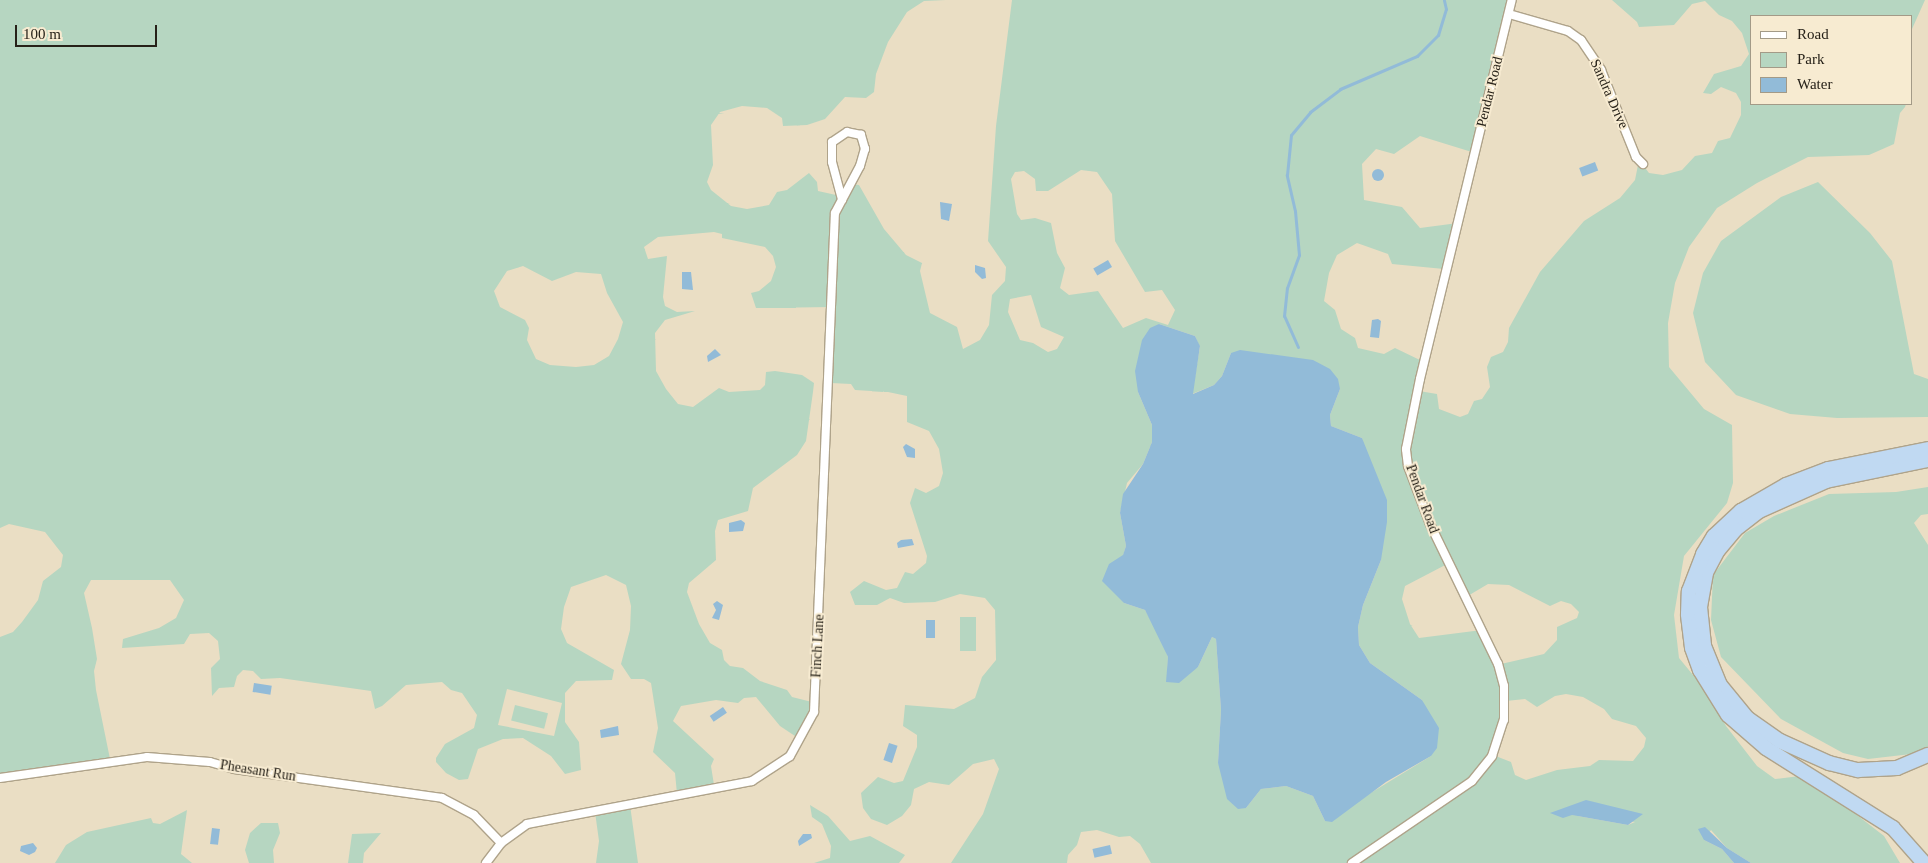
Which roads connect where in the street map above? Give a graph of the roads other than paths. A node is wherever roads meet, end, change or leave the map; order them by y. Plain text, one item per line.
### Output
1 (1512, 0) edge
2 (1509, 14) junction
3 (1643, 164) dead end
4 (842, 200) junction
5 (1928, 449) edge
6 (1928, 460) edge
7 (1928, 755) edge
8 (0, 778) edge
9 (501, 843) junction
10 (486, 863) edge
11 (1352, 863) edge
12 (1924, 863) edge

1 - 2 street, Pendar Road
2 - 3 street, Sandra Drive
2 - 11 street, Pendar Road
4 - 4 street, Finch Lane
4 - 9 street, Finch Lane
5 - 12 highway
6 - 7 highway
8 - 9 street, Pheasant Run
9 - 10 street, Finch Lane

